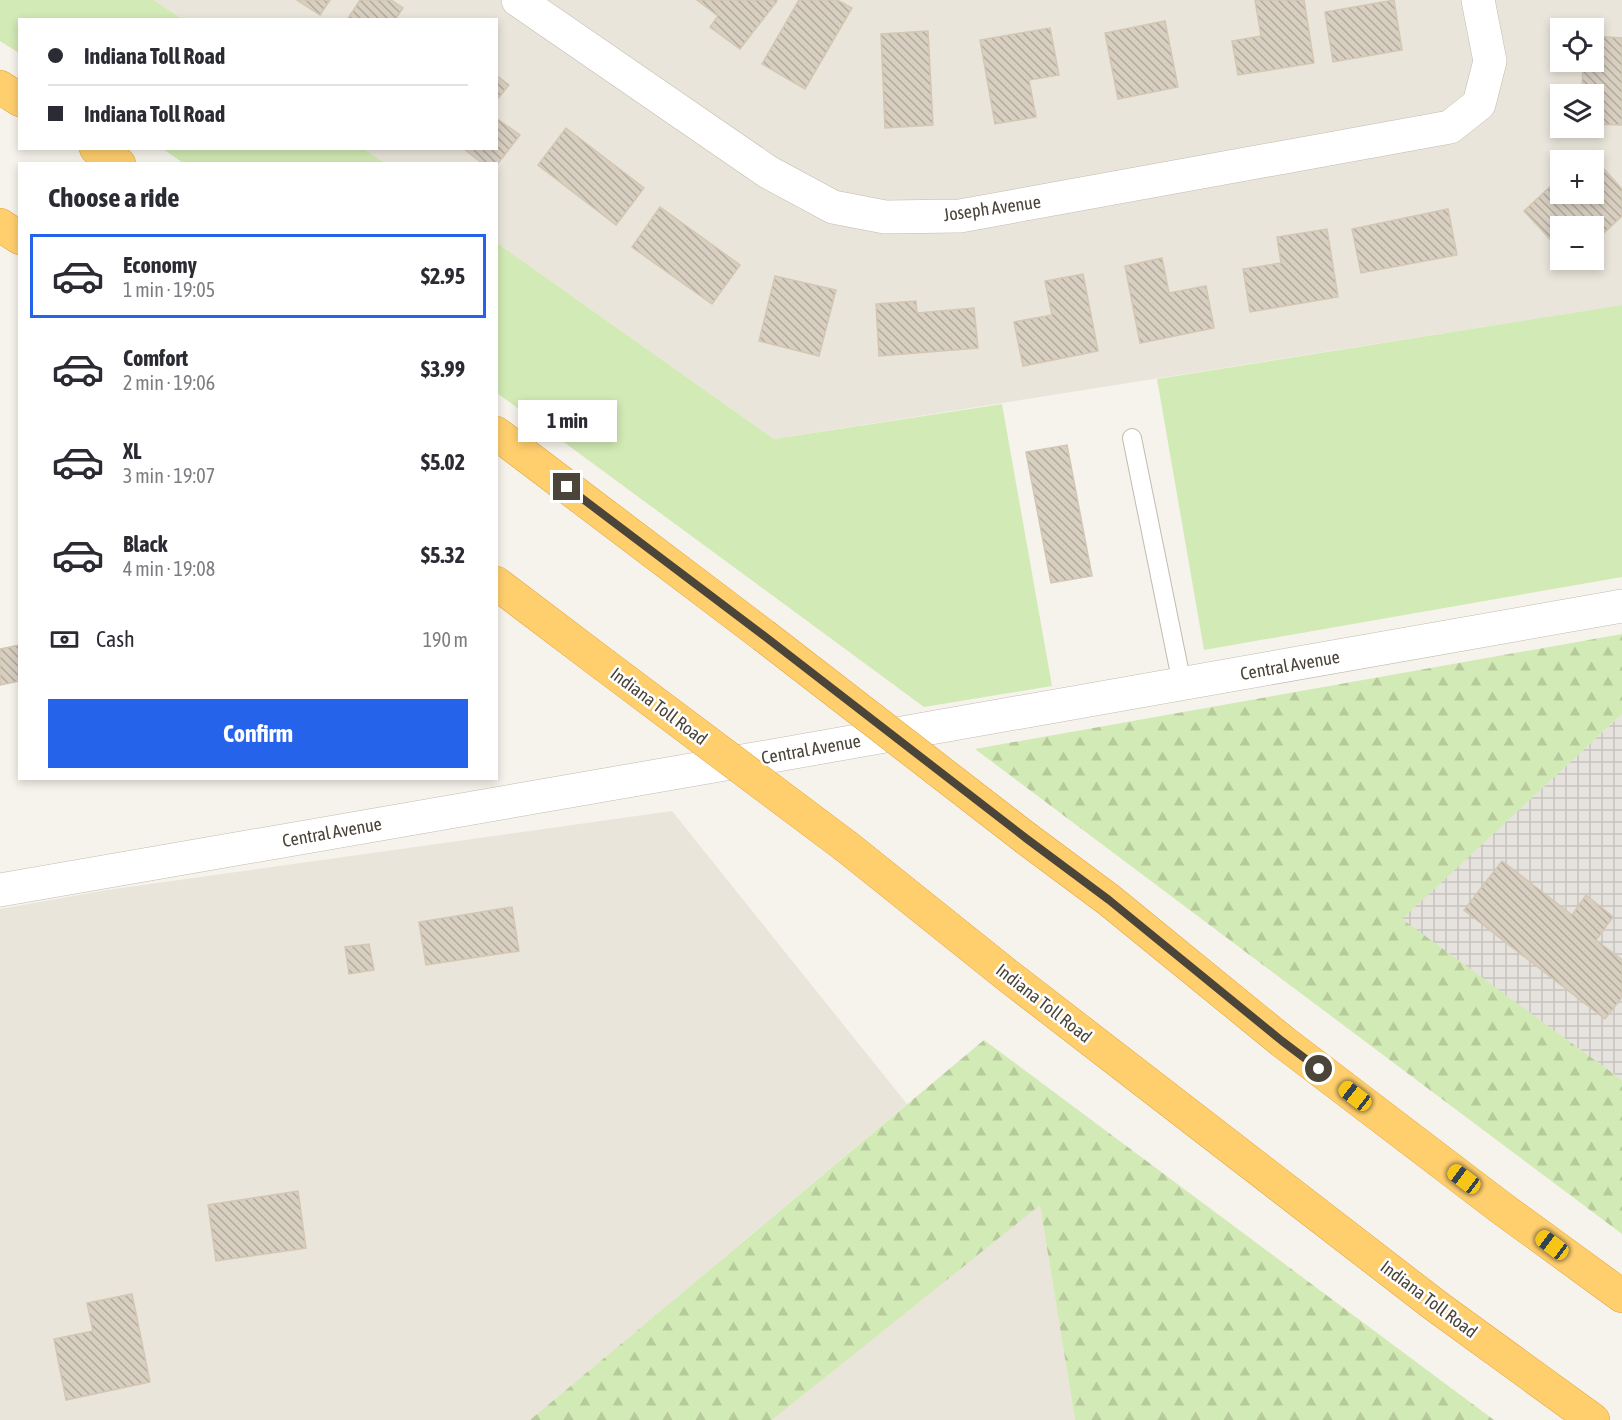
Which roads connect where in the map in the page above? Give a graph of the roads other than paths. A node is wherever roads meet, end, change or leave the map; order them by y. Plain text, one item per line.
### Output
1 (518, 0) edge
2 (1478, 0) edge
3 (0, 87) edge
4 (18, 99) edge
5 (99, 150) edge
6 (116, 162) edge
7 (0, 225) edge
8 (18, 237) edge
9 (498, 436) edge
10 (1132, 438) dead end
11 (498, 585) edge
12 (1622, 606) edge
13 (1182, 684) junction
14 (0, 890) edge
15 (1622, 1296) edge
16 (1593, 1420) edge

1 - 2 street, Joseph Avenue
3 - 4 highway
5 - 6 highway
7 - 8 highway
9 - 15 highway, bridge
10 - 13 lane
11 - 16 highway, Indiana Toll Road, bridge
12 - 13 street, Central Avenue
13 - 14 street, Central Avenue

